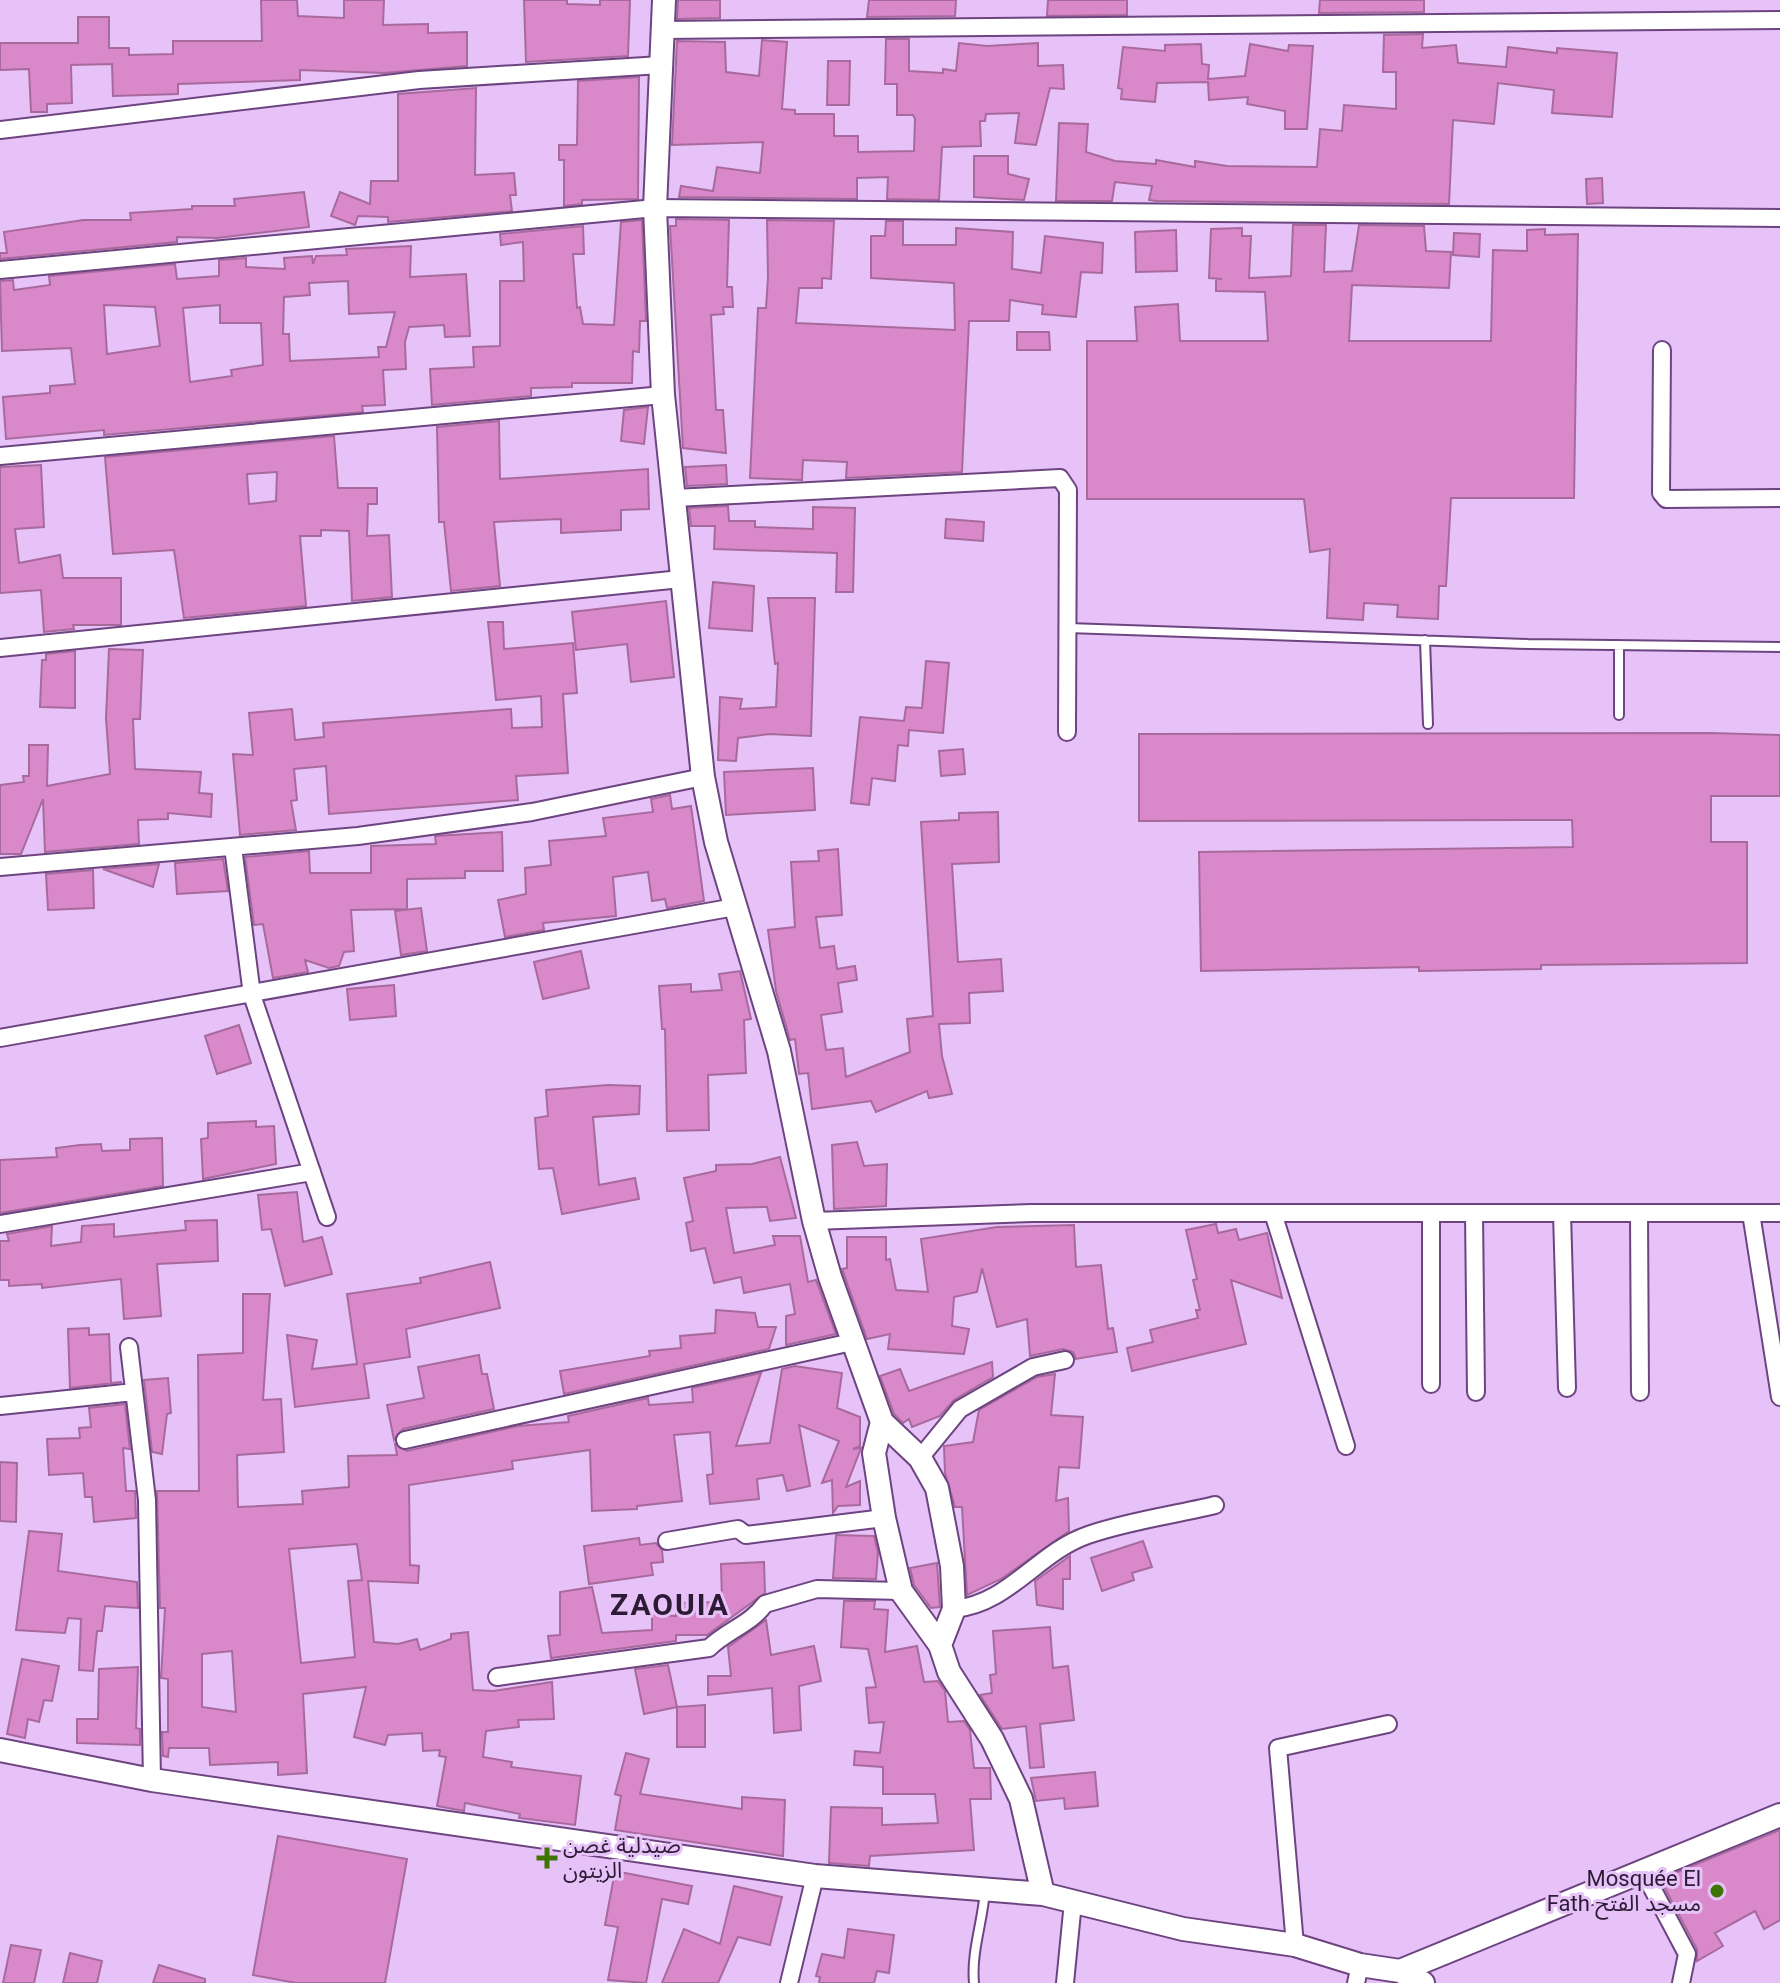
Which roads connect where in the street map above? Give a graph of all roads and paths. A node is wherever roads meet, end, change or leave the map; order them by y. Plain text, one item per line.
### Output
1 (664, 0) edge
2 (1780, 20) edge
3 (662, 30) junction
4 (661, 65) junction
5 (0, 130) edge
6 (655, 208) junction
7 (1780, 218) edge
8 (0, 270) edge
9 (1662, 350) dead end
10 (663, 395) junction
11 (0, 456) edge
12 (675, 498) junction
13 (1780, 498) edge
14 (681, 579) junction
15 (1068, 628) junction
16 (1425, 640) junction
17 (1619, 645) junction
18 (1780, 647) edge
19 (0, 648) edge
20 (1619, 715) dead end
21 (1428, 724) dead end
22 (1067, 732) dead end
23 (703, 777) junction
24 (233, 847) junction
25 (0, 867) edge
26 (735, 907) junction
27 (252, 995) junction
28 (0, 1038) edge
29 (312, 1172) junction
30 (1273, 1213) junction
31 (1431, 1213) junction
32 (1474, 1213) junction
33 (1562, 1213) junction
34 (1639, 1213) junction
35 (1751, 1213) junction
36 (1780, 1213) edge
37 (327, 1217) dead end
38 (814, 1221) junction
39 (0, 1224) edge
40 (852, 1342) junction
41 (129, 1347) dead end
42 (1065, 1360) dead end
43 (1431, 1384) dead end
44 (1567, 1388) dead end
45 (134, 1392) junction
46 (1476, 1392) dead end
47 (1640, 1392) dead end
48 (1780, 1397) edge
49 (0, 1406) edge
50 (882, 1422) junction
51 (405, 1440) dead end
52 (1346, 1446) dead end
53 (920, 1458) junction
54 (1215, 1505) dead end
55 (884, 1518) junction
56 (667, 1541) dead end
57 (901, 1591) junction
58 (954, 1609) junction
59 (940, 1645) junction
60 (497, 1677) dead end
61 (1388, 1724) dead end
62 (0, 1750) edge
63 (152, 1780) junction
64 (1780, 1815) edge
65 (1643, 1871) junction
66 (815, 1876) junction
67 (985, 1890) junction
68 (1043, 1894) junction
69 (1073, 1902) junction
70 (1295, 1945) junction
71 (1400, 1971) junction
72 (1358, 1974) edge
73 (789, 1983) edge
74 (974, 1983) edge
75 (1065, 1983) edge
76 (1423, 1983) edge
77 (1681, 1983) edge

1 - 3 street
2 - 3 street
3 - 4 street
4 - 5 street
4 - 6 street
6 - 7 street
6 - 8 street
6 - 10 street
9 - 13 street
10 - 11 street
10 - 12 street
12 - 14 street
12 - 15 street
14 - 19 street
14 - 23 street
15 - 16 lane
15 - 22 street
16 - 17 lane
16 - 21 lane
17 - 18 lane
17 - 20 lane
23 - 24 street
23 - 26 street
24 - 25 street
24 - 27 street
26 - 27 street
26 - 38 street
27 - 28 street
27 - 29 street
29 - 37 street
29 - 39 street
30 - 31 street
30 - 38 street
30 - 52 street
31 - 32 street
31 - 43 street
32 - 33 street
32 - 46 street
33 - 34 street
33 - 44 street
34 - 35 street
34 - 47 street
35 - 36 street
35 - 48 street
38 - 40 street
40 - 50 street
40 - 51 street
41 - 45 street
42 - 53 street
45 - 49 street
45 - 63 street
50 - 53 street
50 - 55 street
53 - 58 street
54 - 58 street
55 - 56 street
55 - 57 street
57 - 59 street
57 - 60 street
58 - 59 street
59 - 68 street
61 - 70 street
62 - 63 street
63 - 66 street
64 - 65 street
65 - 71 street
65 - 77 street
66 - 67 street
66 - 73 street
67 - 68 street
67 - 74 lane
68 - 69 street
69 - 70 street
69 - 75 street
70 - 72 street
71 - 72 street
71 - 76 street

